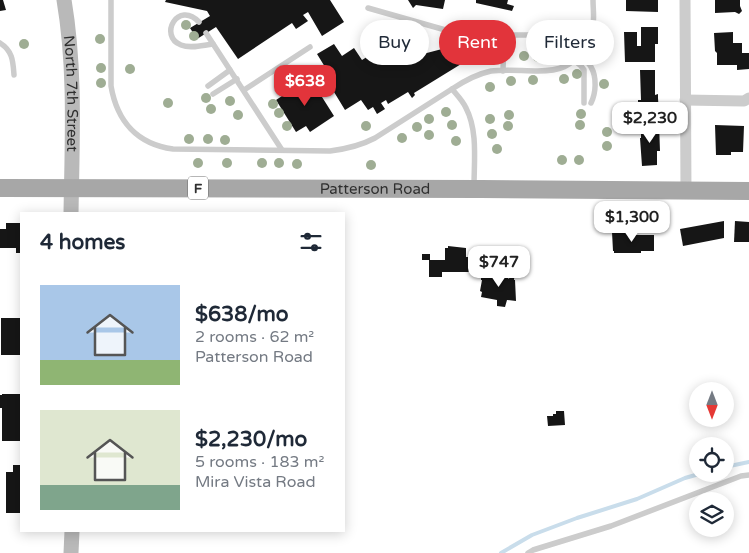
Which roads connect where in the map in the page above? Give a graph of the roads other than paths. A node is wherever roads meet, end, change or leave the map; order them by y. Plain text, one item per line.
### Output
1 (64, 0) edge
2 (111, 0) edge
3 (593, 0) edge
4 (685, 0) edge
5 (368, 8) dead end
6 (593, 20) edge
7 (199, 22) dead end
8 (439, 28) edge
9 (206, 33) dead end
10 (0, 43) edge
11 (212, 44) junction
12 (310, 47) dead end
13 (504, 65) edge
14 (568, 65) edge
15 (580, 65) edge
16 (590, 65) edge
17 (230, 70) junction
18 (504, 71) junction
19 (14, 75) dead end
20 (236, 79) junction
21 (208, 86) dead end
22 (452, 89) junction
23 (244, 90) junction
24 (214, 94) dead end
25 (749, 98) edge
26 (685, 100) junction
27 (282, 150) junction
28 (0, 188) edge
29 (72, 188) junction
30 (474, 189) junction
31 (749, 191) edge
32 (686, 192) junction
33 (72, 212) edge
34 (749, 475) edge
35 (72, 532) edge
36 (72, 553) edge
37 (528, 553) edge

1 - 29 main road, North 7th Street
2 - 27 lane
3 - 6 lane
4 - 26 street
5 - 8 lane
7 - 11 lane
9 - 11 lane
10 - 19 lane
11 - 17 lane
12 - 23 lane
13 - 18 lane
14 - 18 lane
15 - 16 lane
17 - 20 lane
17 - 21 lane
18 - 22 lane
20 - 23 lane
20 - 24 lane
22 - 27 lane
22 - 30 lane
23 - 27 lane
25 - 26 street
26 - 32 street
28 - 29 main road, Patterson Road / F
29 - 30 main road, Patterson Road / F
29 - 33 main road, North 7th Street
30 - 32 main road, Patterson Road / F
31 - 32 main road, Patterson Road / F
34 - 37 lane
35 - 36 main road

